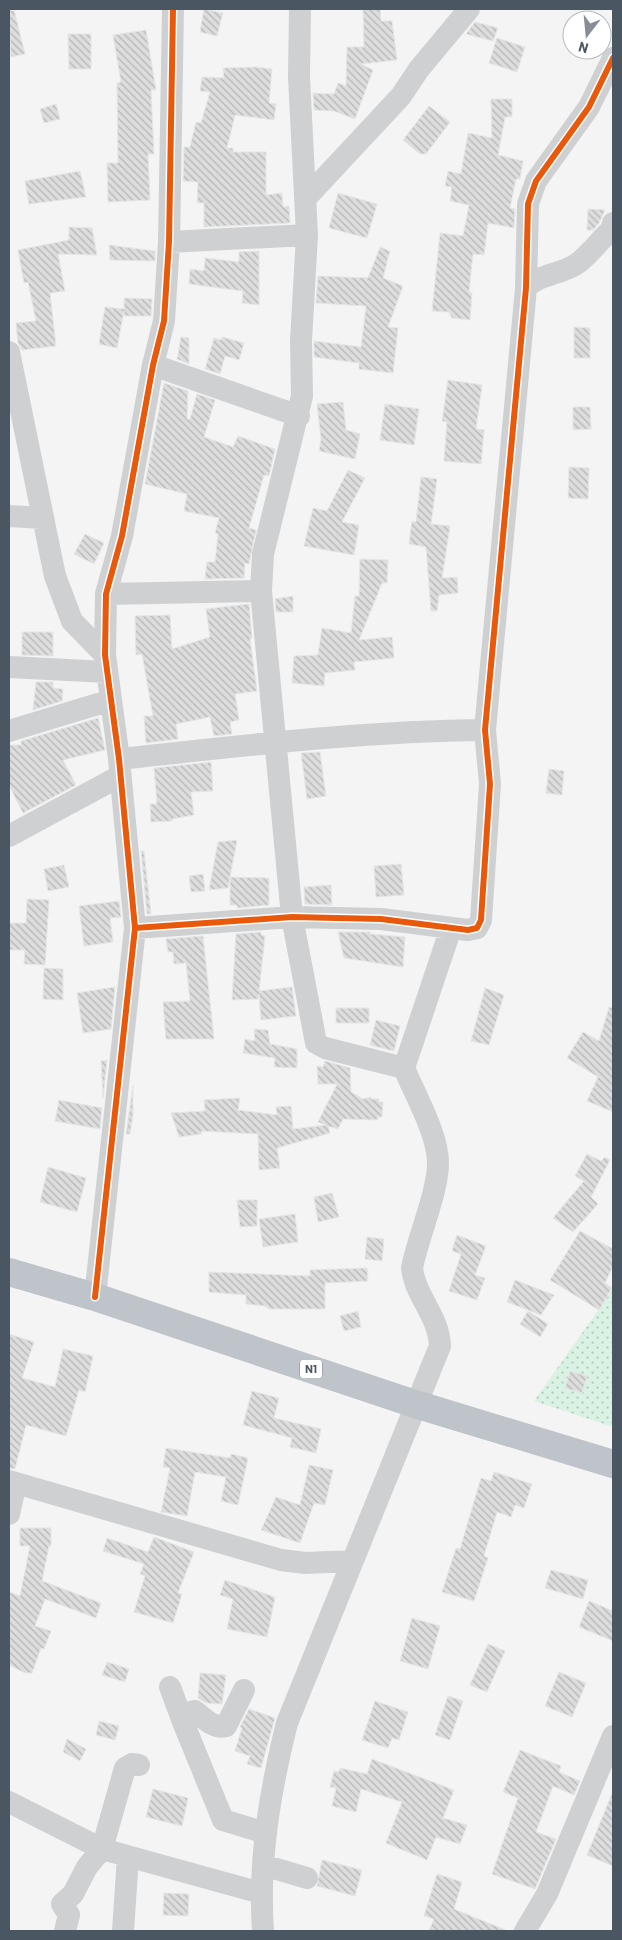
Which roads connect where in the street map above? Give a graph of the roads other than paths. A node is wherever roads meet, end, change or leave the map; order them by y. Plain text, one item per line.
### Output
1 (173, 9) edge
2 (300, 9) edge
3 (468, 9) edge
4 (613, 58) edge
5 (305, 199) junction
6 (613, 224) edge
7 (307, 235) junction
8 (168, 242) junction
9 (526, 288) junction
10 (9, 352) edge
11 (153, 365) junction
12 (299, 416) junction
13 (9, 516) edge
14 (42, 518) junction
15 (260, 591) junction
16 (106, 594) junction
17 (106, 664) junction
18 (9, 667) edge
19 (111, 700) junction
20 (485, 730) junction
21 (9, 731) edge
22 (276, 742) junction
23 (119, 768) junction
24 (9, 836) edge
25 (292, 917) junction
26 (135, 928) junction
27 (451, 928) junction
28 (404, 1068) junction
29 (9, 1272) edge
30 (96, 1297) junction
31 (415, 1404) junction
32 (613, 1464) edge
33 (12, 1482) edge
34 (9, 1514) edge
35 (352, 1561) junction
36 (170, 1687) dead end
37 (244, 1690) dead end
38 (183, 1722) junction
39 (613, 1736) edge
40 (139, 1765) dead end
41 (9, 1802) edge
42 (266, 1833) junction
43 (102, 1849) junction
44 (128, 1857) junction
45 (263, 1865) junction
46 (307, 1878) dead end
47 (261, 1893) junction
48 (65, 1931) edge
49 (123, 1931) edge
50 (263, 1931) edge
51 (525, 1931) edge

1 - 8 street
2 - 5 street
3 - 5 street
4 - 9 street
5 - 7 street
6 - 9 street
7 - 8 street
7 - 12 street
8 - 11 street
9 - 20 street
10 - 14 street
11 - 12 street
11 - 16 street
12 - 15 street
13 - 14 street
14 - 17 street
15 - 16 street
15 - 22 street
16 - 17 street
17 - 18 street
17 - 19 street
19 - 21 street
19 - 23 street
20 - 22 street
20 - 27 street
22 - 23 street
22 - 25 street
23 - 24 street
23 - 26 street
25 - 26 street
25 - 27 street
25 - 28 street
26 - 30 street
27 - 28 street
28 - 31 street
29 - 30 highway, N1
30 - 31 highway, N1
31 - 32 highway, N1
31 - 35 street
33 - 34 street
33 - 35 street
35 - 42 street
36 - 38 street
37 - 38 street
38 - 42 street
39 - 51 street
40 - 43 street
41 - 43 street
42 - 45 street
43 - 44 street
43 - 48 street
44 - 47 street
44 - 49 street
45 - 46 street
45 - 47 street
47 - 50 street

